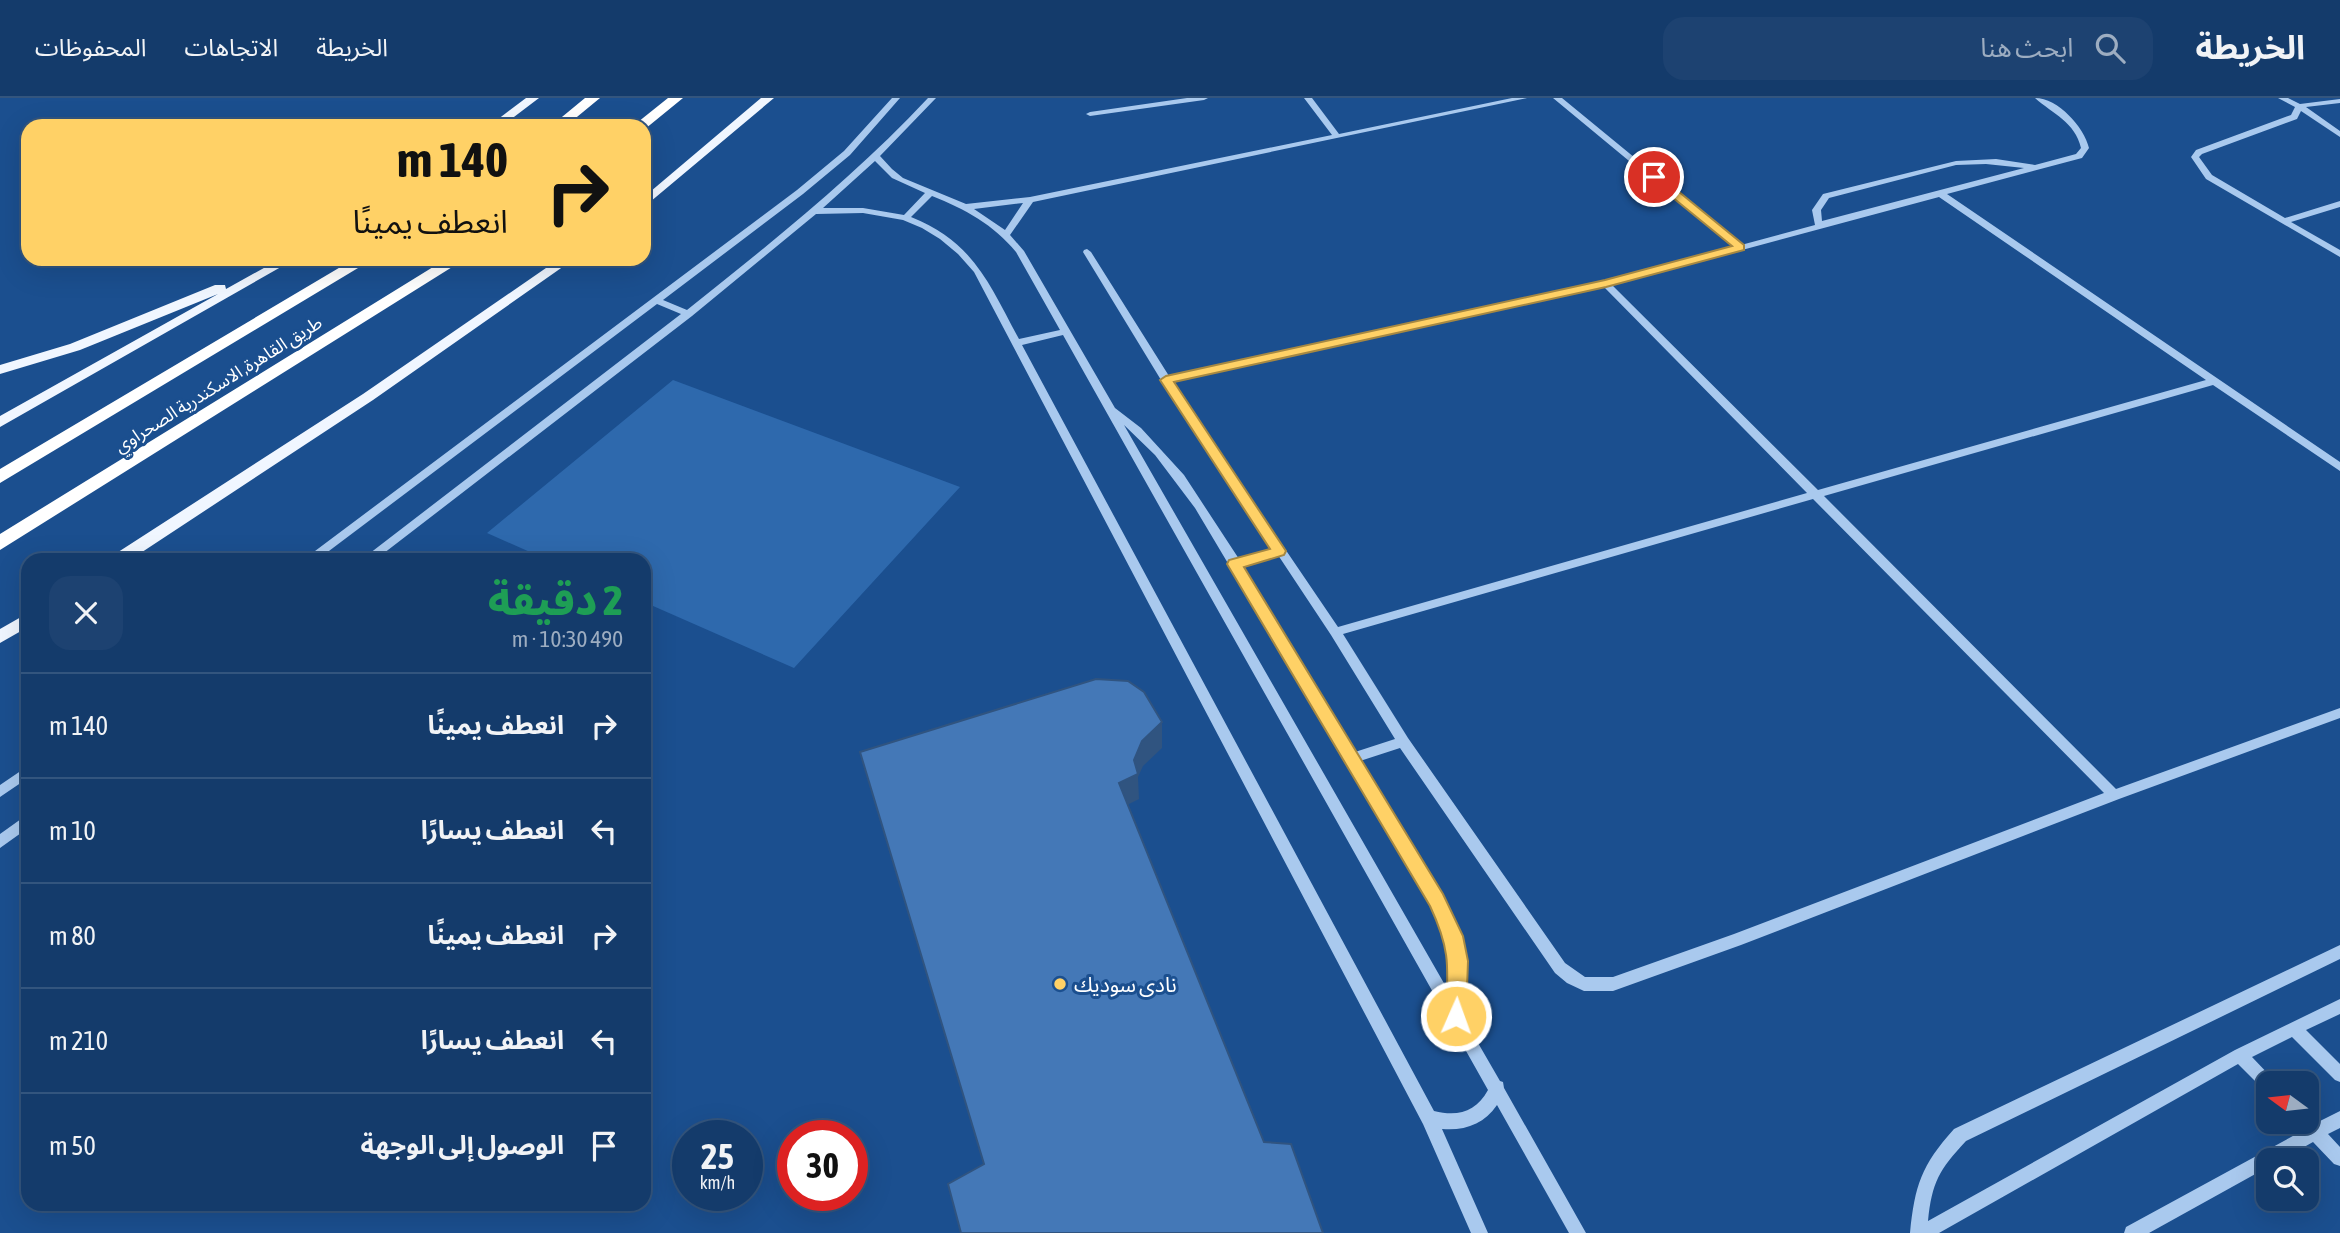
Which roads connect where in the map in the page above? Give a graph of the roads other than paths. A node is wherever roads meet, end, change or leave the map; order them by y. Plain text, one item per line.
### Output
1 (533, 98) edge
2 (593, 98) edge
3 (676, 98) edge
4 (768, 98) edge
5 (896, 98) edge
6 (932, 98) edge
7 (1204, 98) edge
8 (1308, 98) edge
9 (1523, 98) edge
10 (1557, 98) edge
11 (2039, 98) edge
12 (2282, 98) edge
13 (2340, 101) edge
14 (2299, 106) junction
15 (1090, 114) dead end
16 (504, 119) edge
17 (567, 119) edge
18 (649, 119) edge
19 (2340, 135) edge
20 (1337, 137) junction
21 (877, 158) junction
22 (2038, 169) junction
23 (931, 192) junction
24 (1941, 194) junction
25 (651, 197) edge
26 (1030, 200) junction
27 (2340, 204) edge
28 (965, 207) junction
29 (815, 211) junction
30 (907, 217) junction
31 (2284, 220) junction
32 (1820, 226) junction
33 (1007, 233) junction
34 (1740, 247) junction
35 (1087, 252) dead end
36 (2340, 254) edge
37 (273, 266) edge
38 (276, 266) edge
39 (353, 266) edge
40 (446, 266) edge
41 (558, 266) edge
42 (1606, 284) junction
43 (658, 301) junction
44 (689, 314) junction
45 (1067, 331) junction
46 (1016, 343) junction
47 (0, 370) edge
48 (1166, 380) junction
49 (2214, 381) junction
50 (1110, 409) junction
51 (0, 422) edge
52 (2340, 467) edge
53 (0, 477) edge
54 (1815, 494) junction
55 (0, 543) edge
56 (1279, 551) junction
57 (129, 553) edge
58 (318, 553) edge
59 (376, 553) edge
60 (1235, 564) junction
61 (21, 624) edge
62 (1335, 632) junction
63 (0, 637) edge
64 (2340, 713) edge
65 (1404, 742) junction
66 (1353, 758) junction
67 (21, 776) edge
68 (0, 792) edge
69 (2114, 795) junction
70 (21, 826) edge
71 (0, 842) edge
72 (2340, 952) edge
73 (2340, 1006) edge
74 (1456, 1016) junction
75 (2294, 1028) junction
76 (2240, 1055) junction
77 (2256, 1072) edge
78 (2340, 1075) edge
79 (1497, 1087) junction
80 (1429, 1118) junction
81 (2340, 1119) edge
82 (2319, 1124) edge
83 (2297, 1134) edge
84 (2316, 1134) edge
85 (2340, 1158) edge
86 (1480, 1233) edge
87 (1578, 1233) edge
88 (1918, 1233) edge
89 (1923, 1233) edge
90 (2132, 1233) edge

1 - 16 main road
2 - 17 highway
3 - 18 highway
4 - 25 main road
5 - 43 street
6 - 21 street
7 - 15 street
8 - 20 street
9 - 20 street
10 - 34 street
11 - 22 street
12 - 14 street
13 - 14 street
14 - 19 street
14 - 31 street
20 - 26 street
21 - 23 street
21 - 29 street
22 - 24 street
22 - 32 street
23 - 28 street
23 - 30 street
24 - 32 street
24 - 49 street
26 - 28 street
26 - 33 street
27 - 31 street
28 - 33 street
29 - 30 street
29 - 44 street
30 - 46 street
31 - 36 street
32 - 34 street
33 - 45 street
34 - 42 street
35 - 48 street
37 - 47 main road
38 - 51 main road
39 - 53 highway, طريق القاهرة, الاسكندرية الصحراوي
40 - 55 highway, طريق القاهرة, الاسكندرية الصحراوي
41 - 57 main road
42 - 48 street
42 - 54 street
43 - 44 street
43 - 58 street
44 - 59 street
45 - 46 street
45 - 50 street
46 - 80 street
48 - 56 street
49 - 52 street
49 - 54 street
50 - 60 street
50 - 74 street
54 - 62 street
54 - 69 street
56 - 60 street
56 - 62 street
60 - 66 street
61 - 63 main road
62 - 65 street
64 - 69 street
65 - 66 street
65 - 69 street
66 - 74 street
67 - 68 street
70 - 71 street
72 - 88 street
73 - 75 street
74 - 79 street
75 - 76 street
75 - 78 street
76 - 77 street
76 - 89 street
79 - 80 street
79 - 87 street
80 - 86 street
81 - 82 street
83 - 90 street
84 - 85 street

